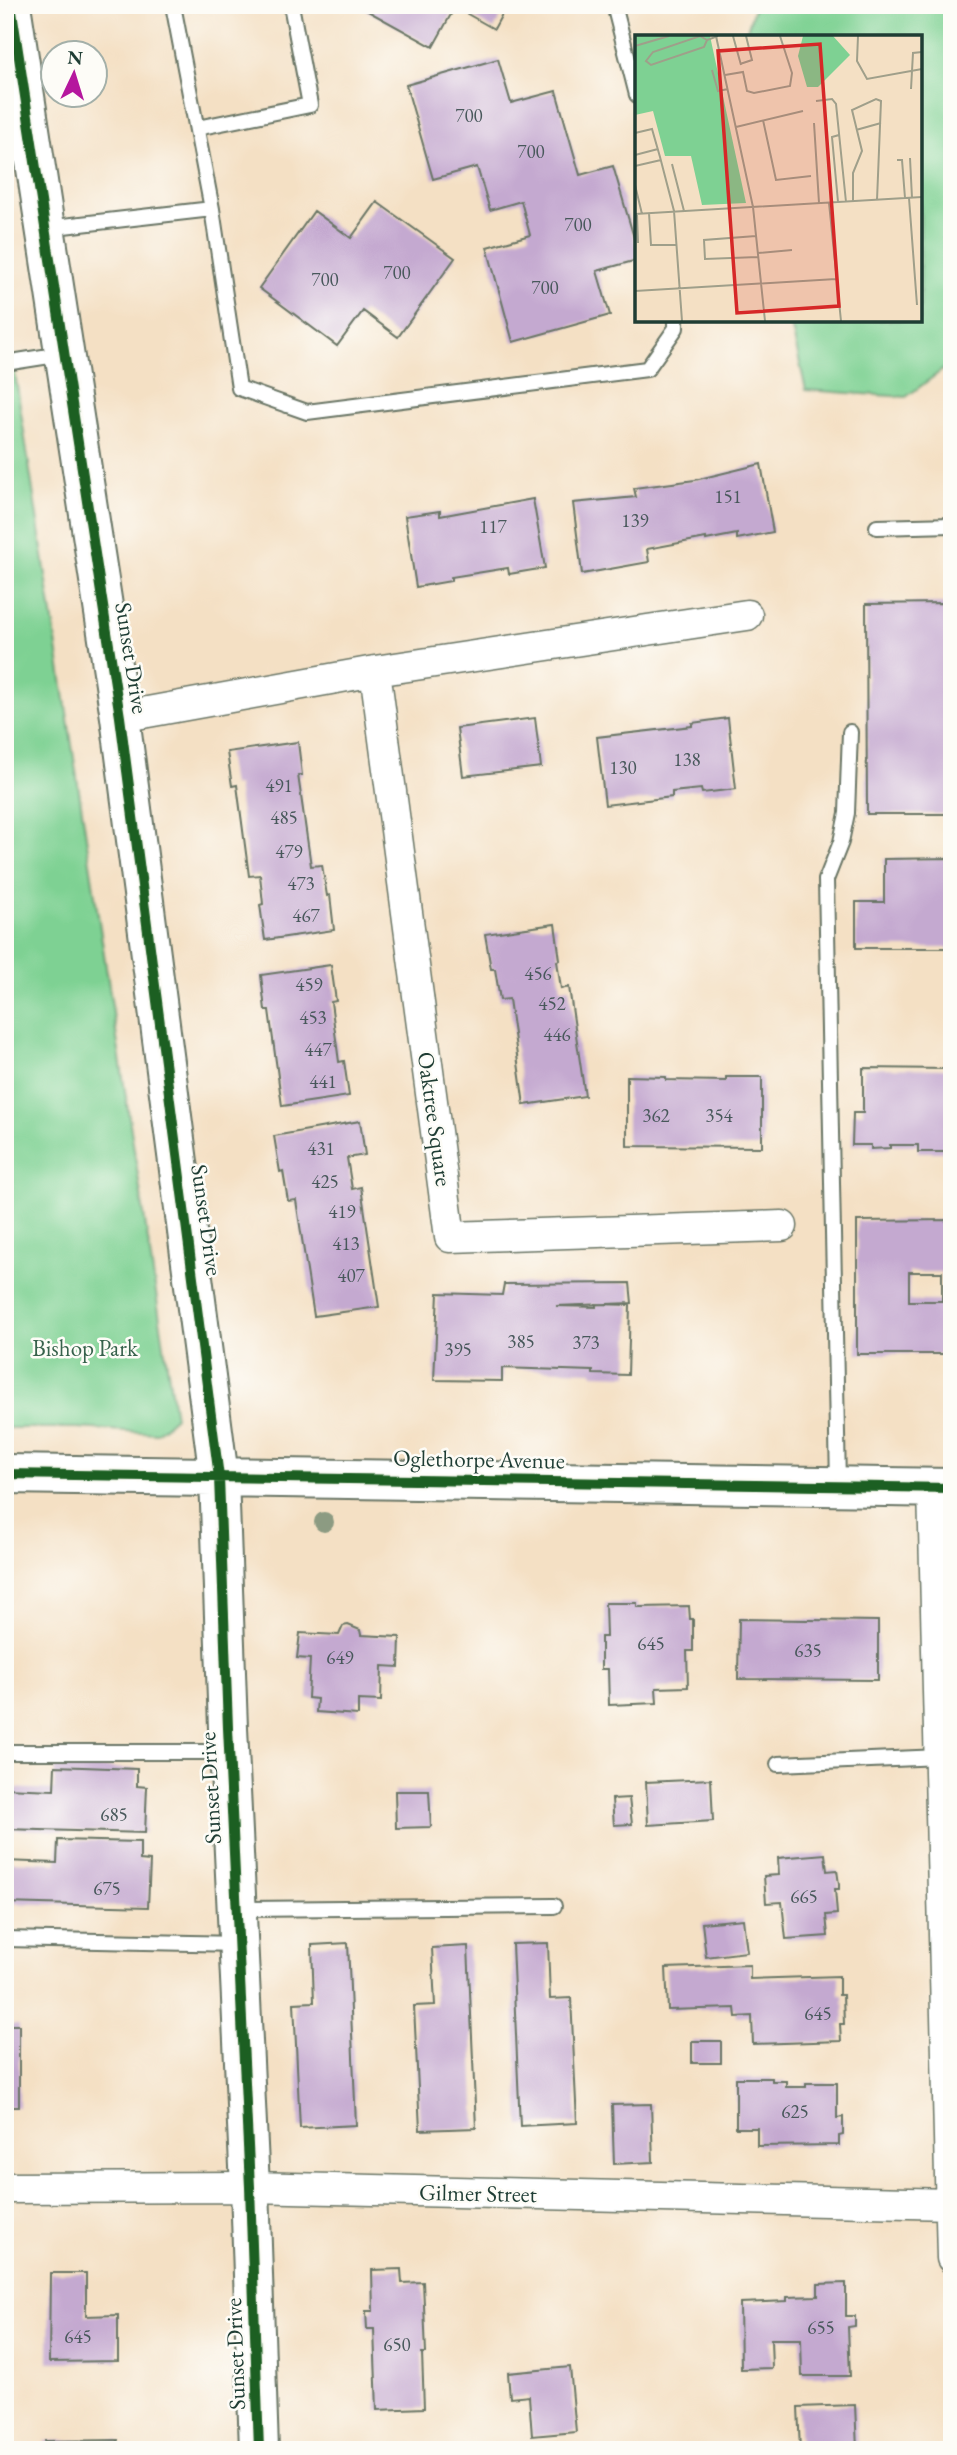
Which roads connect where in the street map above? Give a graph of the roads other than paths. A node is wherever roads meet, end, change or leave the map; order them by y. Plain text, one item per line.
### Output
1 (11, 5) edge
2 (173, 5) edge
3 (291, 5) edge
4 (614, 5) edge
5 (635, 87) edge
6 (197, 128) junction
7 (212, 209) junction
8 (44, 228) junction
9 (676, 322) edge
10 (64, 354) junction
11 (5, 363) edge
12 (952, 525) edge
13 (877, 527) dead end
14 (747, 615) dead end
15 (375, 671) junction
16 (120, 717) junction
17 (850, 732) dead end
18 (782, 1226) dead end
19 (5, 1474) edge
20 (219, 1476) junction
21 (838, 1485) junction
22 (942, 1488) edge
23 (5, 1752) edge
24 (230, 1752) junction
25 (940, 1757) junction
26 (778, 1764) dead end
27 (554, 1906) dead end
28 (238, 1926) junction
29 (5, 1939) edge
30 (250, 2187) junction
31 (5, 2188) edge
32 (950, 2204) junction
33 (952, 2258) edge
34 (259, 2450) edge

1 - 8 street, Sunset Drive
2 - 6 lane
3 - 6 lane
4 - 5 lane
6 - 7 lane
7 - 8 lane
7 - 9 lane
8 - 10 street, Sunset Drive
10 - 11 lane
10 - 16 street, Sunset Drive
12 - 13 lane
14 - 15 street
15 - 16 street
15 - 18 street, Oaktree Square
16 - 20 street, Sunset Drive
17 - 21 lane
19 - 20 street, Oglethorpe Avenue
20 - 21 street, Oglethorpe Avenue
20 - 24 street, Sunset Drive
21 - 22 street, Oglethorpe Avenue
22 - 25 street
23 - 24 lane
24 - 28 street, Sunset Drive
25 - 26 lane
25 - 32 street
27 - 28 lane
28 - 29 lane
28 - 30 street, Sunset Drive
30 - 31 street, Gilmer Street
30 - 32 street, Gilmer Street
30 - 34 street, Sunset Drive
32 - 33 street

